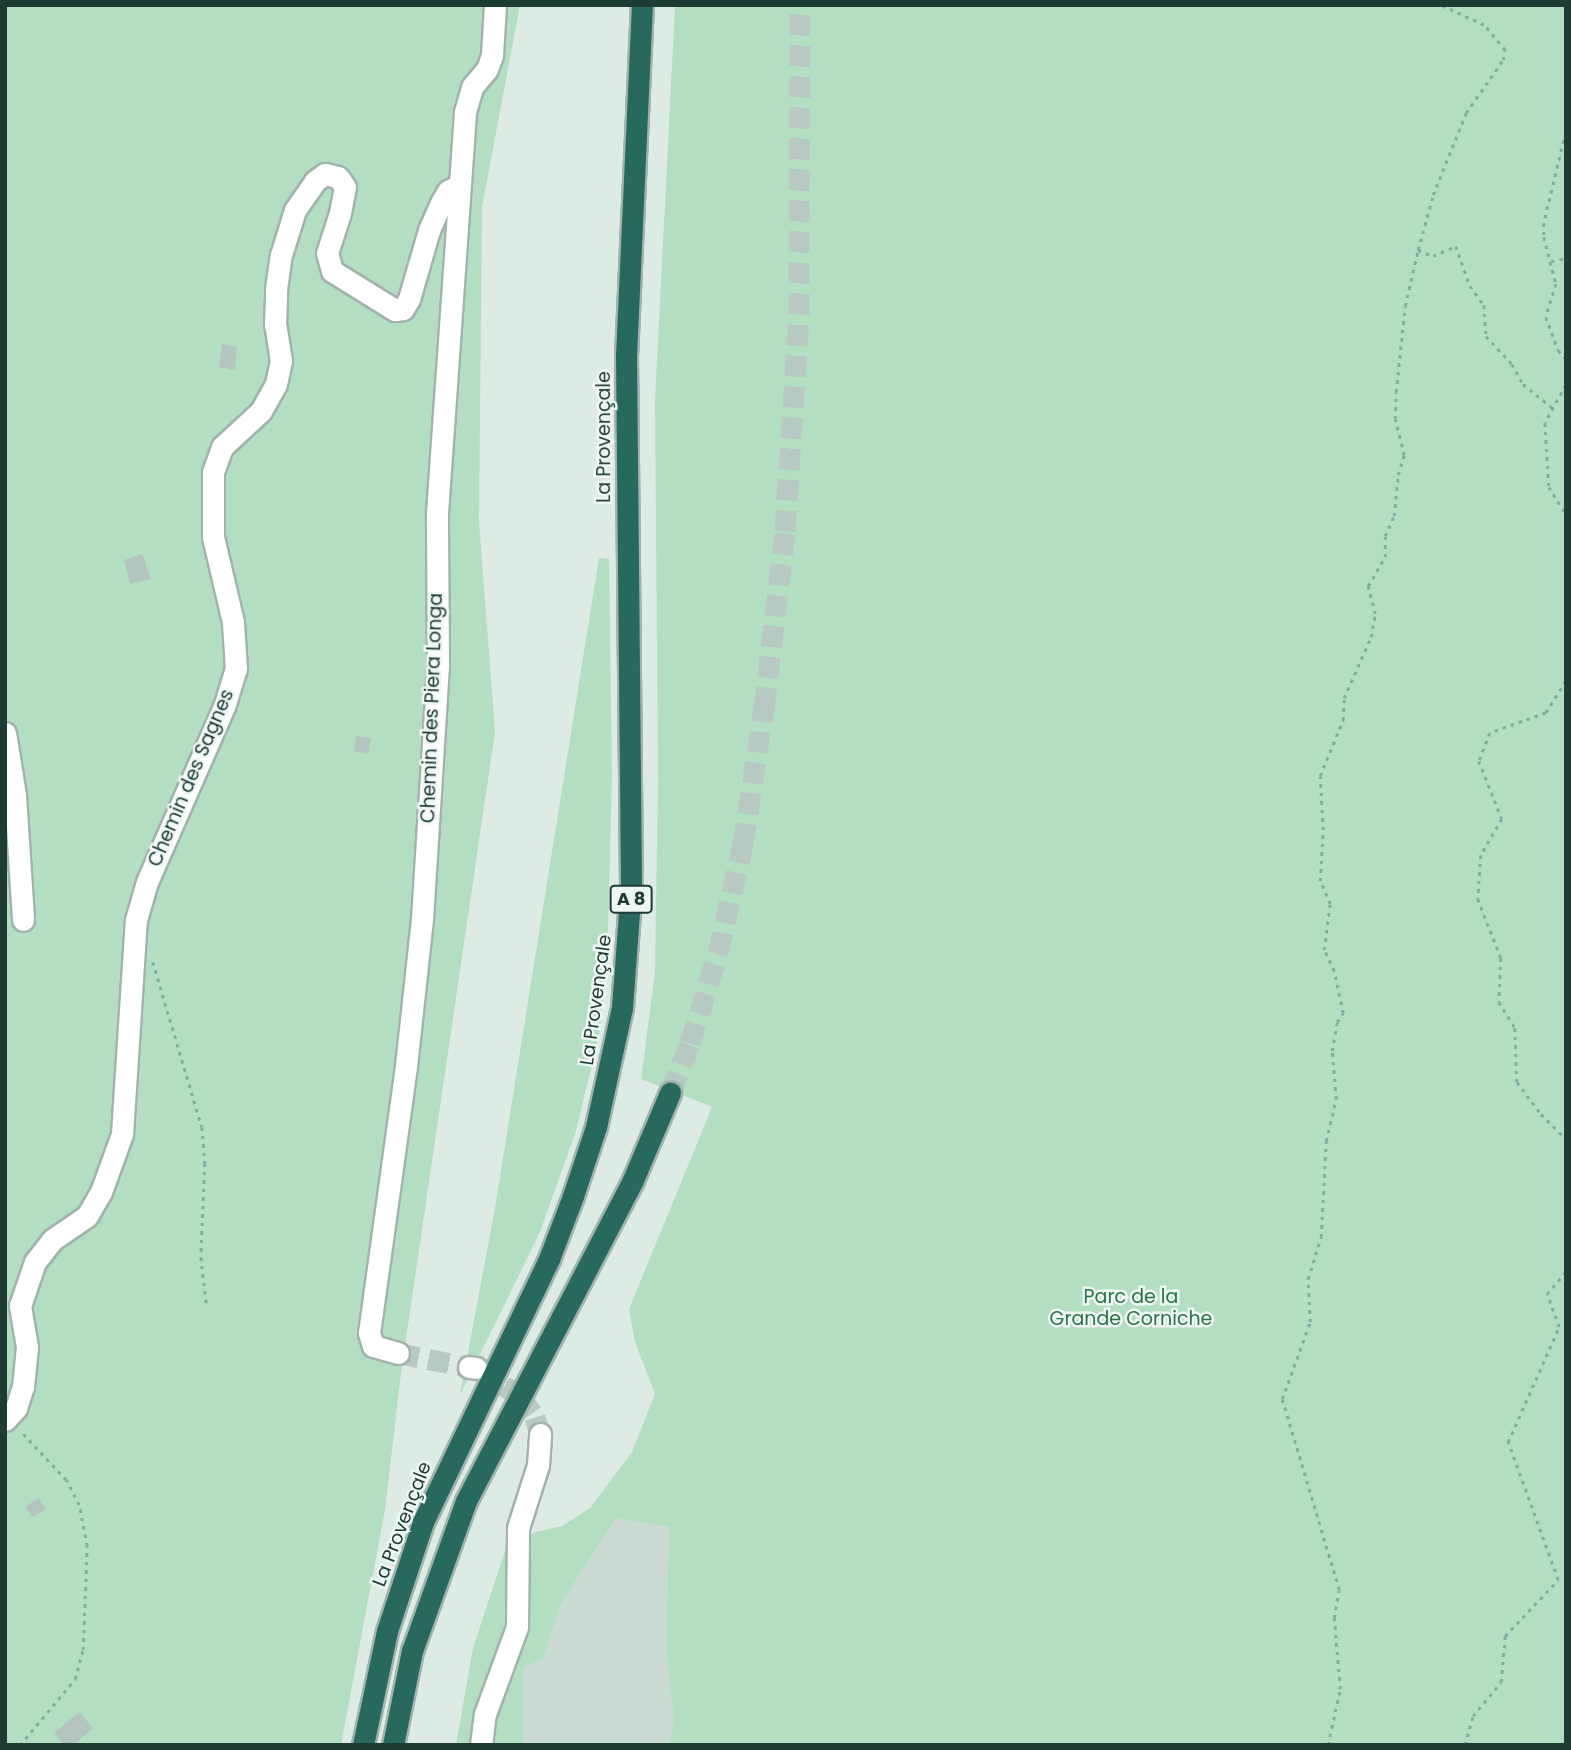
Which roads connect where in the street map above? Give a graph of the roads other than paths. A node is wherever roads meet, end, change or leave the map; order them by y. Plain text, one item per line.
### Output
1 (495, 5) edge
2 (642, 5) edge
3 (460, 185) junction
4 (5, 733) edge
5 (23, 920) dead end
6 (670, 1093) tunnel mouth
7 (398, 1353) tunnel mouth
8 (6, 1420) edge
9 (540, 1434) tunnel mouth
10 (363, 1745) edge
11 (393, 1745) edge
12 (481, 1745) edge

1 - 3 lane, Chemin des Piera Longa
2 - 10 highway, La Provençale / A 8
3 - 7 lane, Chemin des Piera Longa
3 - 8 lane, Chemin des Sagnes
4 - 5 lane
6 - 11 highway
9 - 12 lane

